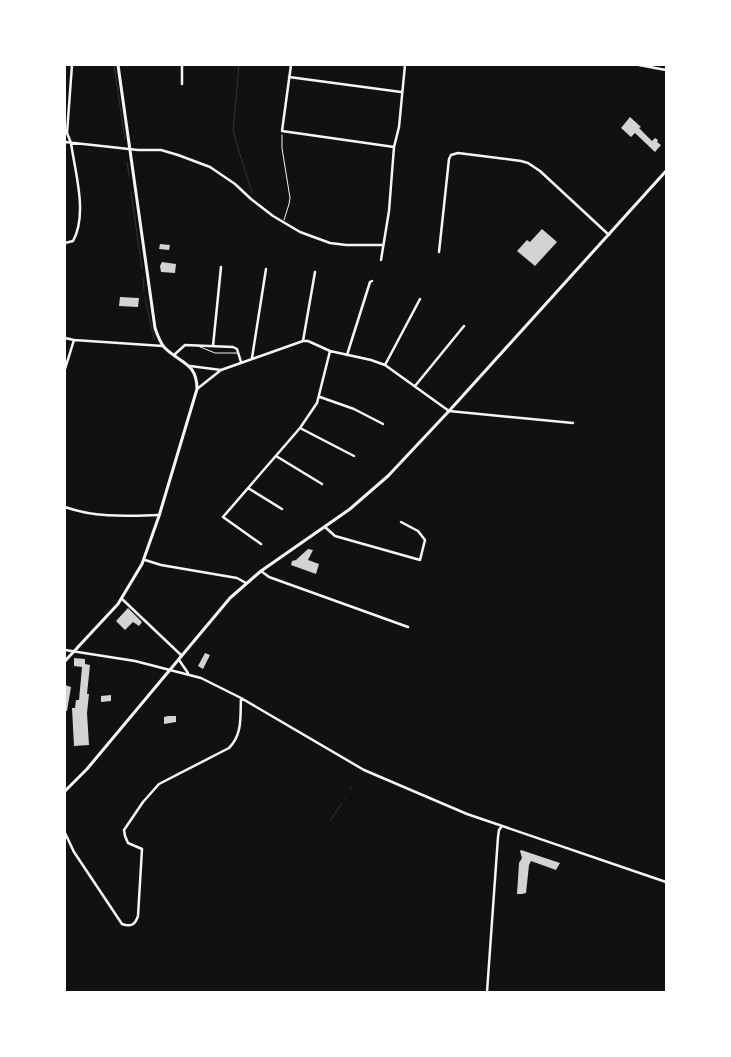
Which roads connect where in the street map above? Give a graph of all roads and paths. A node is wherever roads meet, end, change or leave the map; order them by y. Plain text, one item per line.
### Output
1 (72, 65) edge
2 (118, 65) edge
3 (182, 65) edge
4 (291, 65) edge
5 (405, 65) edge
6 (639, 65) edge
7 (666, 70) edge
8 (289, 77) junction
9 (182, 84) dead end
10 (401, 92) junction
11 (282, 130) junction
12 (65, 142) edge
13 (71, 143) junction
14 (394, 147) junction
15 (129, 148) junction
16 (666, 171) edge
17 (283, 223) junction
18 (608, 235) junction
19 (65, 243) edge
20 (383, 245) junction
21 (439, 252) dead end
22 (381, 260) dead end
23 (221, 267) dead end
24 (266, 269) dead end
25 (315, 272) dead end
26 (372, 281) dead end
27 (420, 299) dead end
28 (464, 326) dead end
29 (65, 338) edge
30 (74, 340) junction
31 (303, 340) junction
32 (164, 346) junction
33 (196, 346) junction
34 (213, 346) junction
35 (330, 351) junction
36 (238, 353) junction
37 (174, 355) junction
38 (347, 355) junction
39 (252, 358) junction
40 (241, 362) junction
41 (385, 365) junction
42 (190, 366) junction
43 (65, 368) edge
44 (221, 370) junction
45 (415, 386) junction
46 (198, 389) junction
47 (320, 397) junction
48 (450, 410) junction
49 (573, 423) dead end
50 (384, 424) dead end
51 (300, 428) junction
52 (276, 456) junction
53 (354, 456) dead end
54 (322, 484) dead end
55 (248, 488) junction
56 (65, 507) edge
57 (282, 508) dead end
58 (160, 515) junction
59 (401, 522) dead end
60 (325, 527) junction
61 (261, 544) dead end
62 (144, 560) junction
63 (261, 571) junction
64 (246, 583) junction
65 (122, 599) junction
66 (408, 627) dead end
67 (65, 650) edge
68 (73, 652) junction
69 (180, 657) junction
70 (65, 661) edge
71 (169, 670) junction
72 (188, 673) junction
73 (241, 698) junction
74 (65, 791) edge
75 (502, 826) junction
76 (65, 832) edge
77 (666, 882) edge
78 (487, 992) edge

1 - 13 street
2 - 15 street
3 - 9 street
4 - 8 street
5 - 10 street
6 - 7 street
8 - 10 street
8 - 11 street
10 - 14 street
11 - 14 street
11 - 17 path
12 - 13 street
13 - 15 street
13 - 19 street
14 - 20 street
15 - 17 street
15 - 32 street
16 - 18 street
17 - 20 street
18 - 21 street
18 - 48 street
20 - 22 street
23 - 34 street
24 - 39 street
25 - 31 street
26 - 38 street
27 - 41 street
28 - 45 street
29 - 30 street
30 - 32 street
30 - 43 street
31 - 35 street
31 - 39 street
32 - 37 street
33 - 34 street
33 - 36 lane
33 - 37 street
34 - 36 street
35 - 38 street
35 - 47 street
36 - 40 street
37 - 42 street
38 - 41 street
39 - 40 street
40 - 44 street
41 - 45 street
42 - 44 street
42 - 46 street
44 - 46 street
45 - 48 street
46 - 58 street
47 - 50 street
47 - 51 street
48 - 49 street
48 - 60 street
51 - 52 street
51 - 53 street
52 - 54 street
52 - 55 street
55 - 57 street
55 - 61 street
56 - 58 street
58 - 62 street
59 - 60 street
60 - 63 street
62 - 64 street
62 - 65 street
63 - 64 street
63 - 66 street
64 - 69 street
65 - 68 street
65 - 69 street
67 - 68 street
68 - 70 street
68 - 71 street
69 - 71 street
69 - 72 street
71 - 72 street
71 - 74 street
72 - 73 street
73 - 75 street
73 - 76 street
75 - 77 street
75 - 78 street

